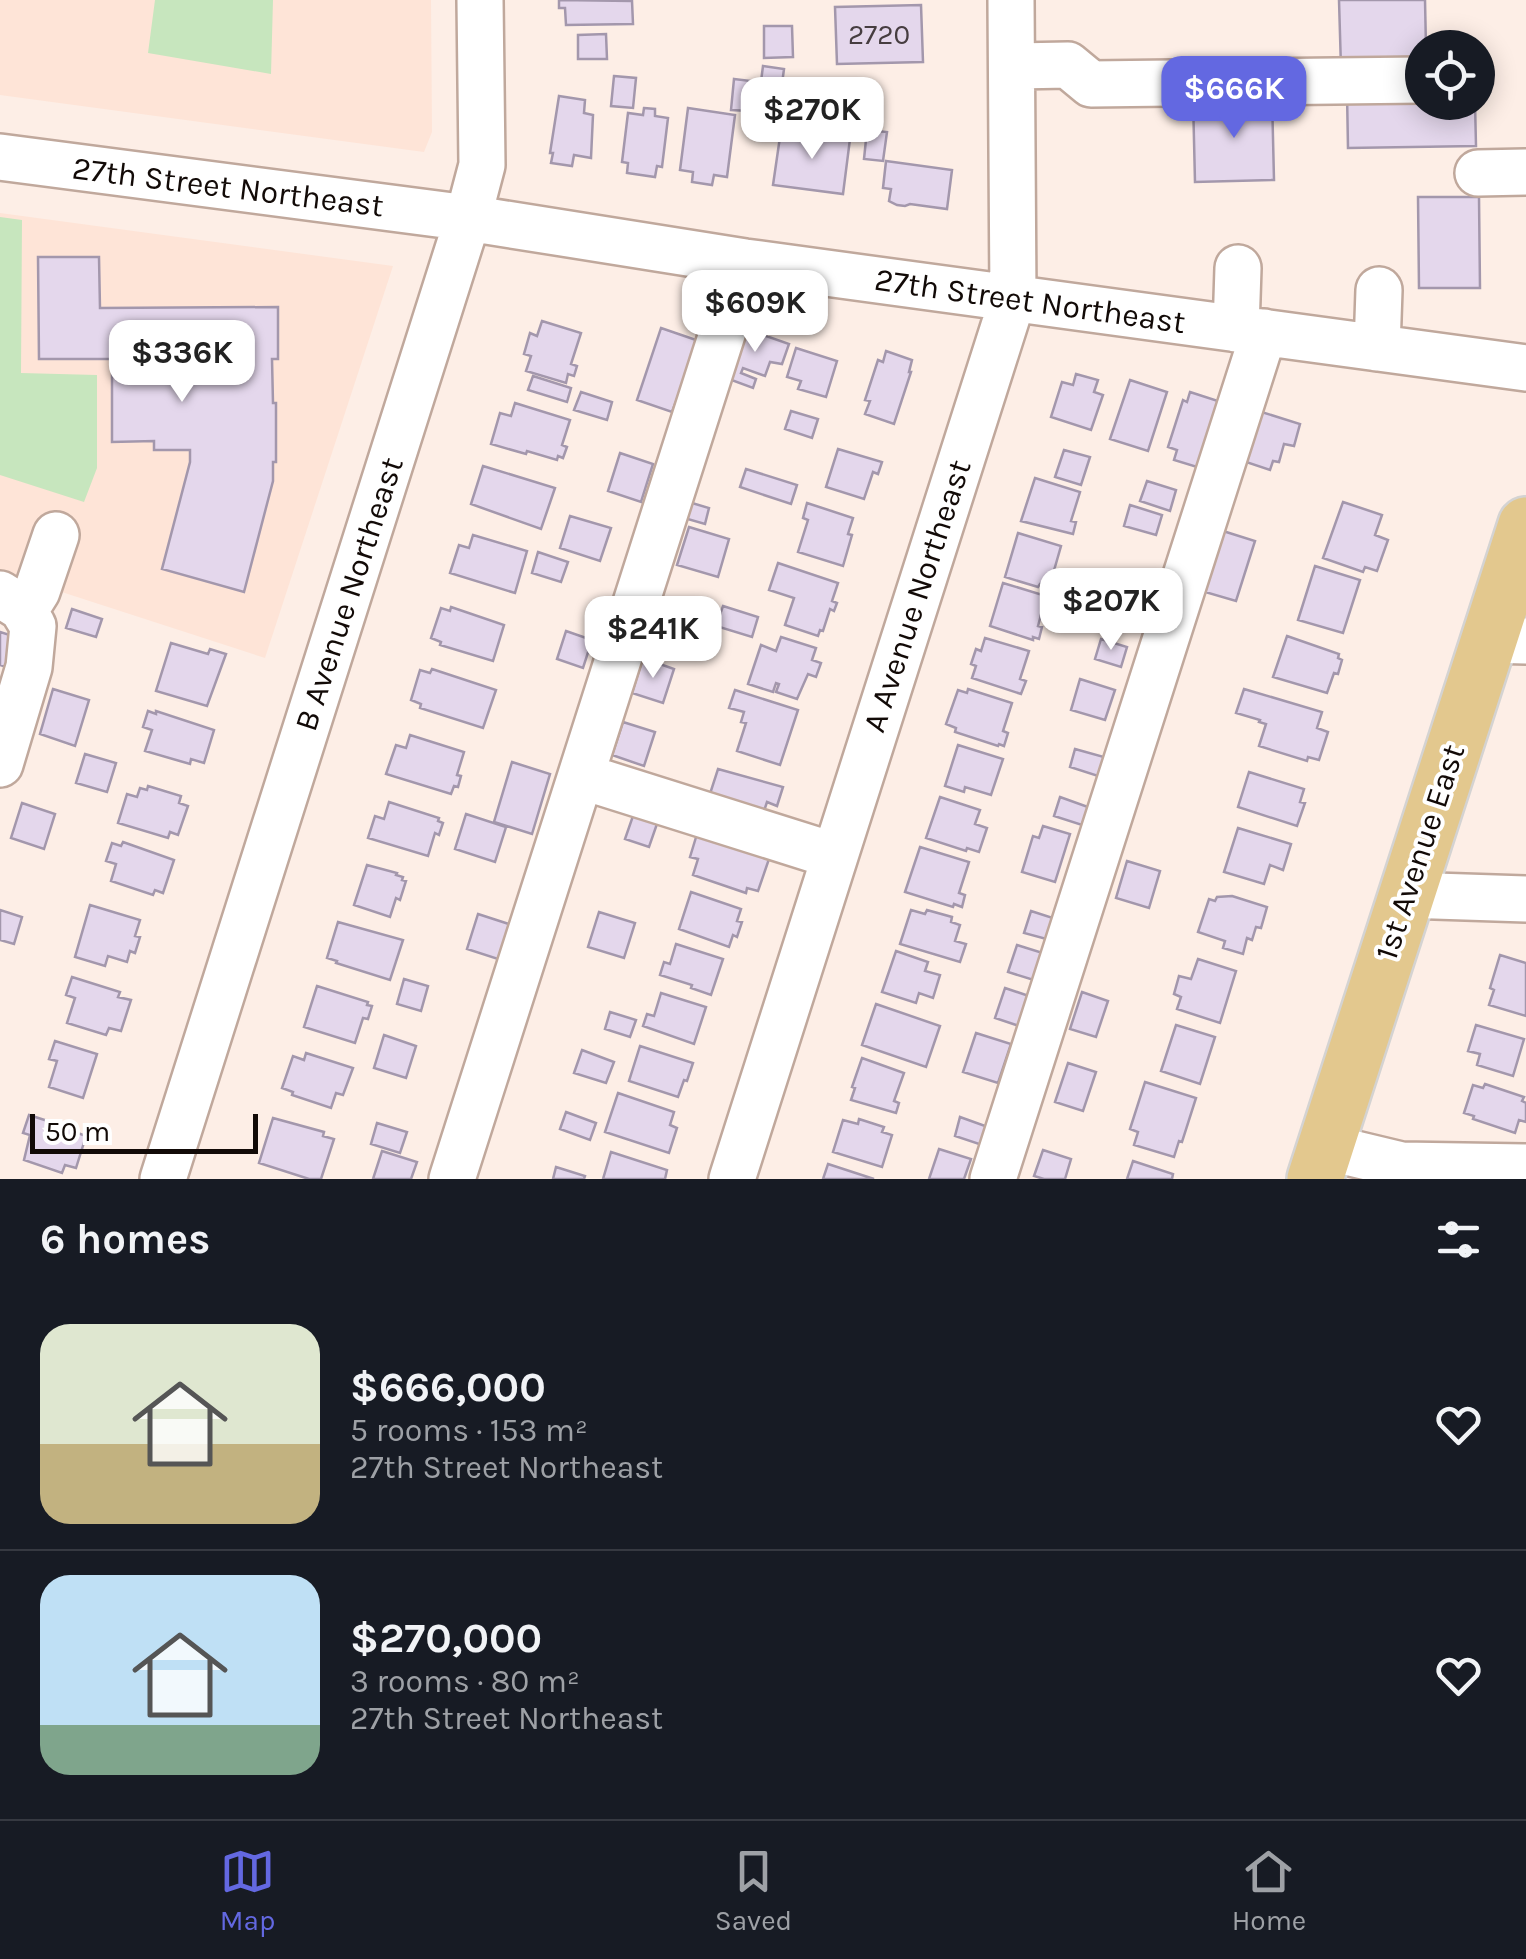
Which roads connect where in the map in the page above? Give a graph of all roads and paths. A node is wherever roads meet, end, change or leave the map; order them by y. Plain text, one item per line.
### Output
1 (480, 0) edge
2 (1010, 0) edge
3 (1012, 66) junction
4 (1405, 80) edge
5 (0, 157) edge
6 (1526, 172) edge
7 (1478, 173) dead end
8 (468, 218) junction
9 (745, 262) junction
10 (1238, 268) dead end
11 (1379, 290) dead end
12 (1013, 298) junction
13 (1250, 331) junction
14 (1377, 348) junction
15 (1526, 368) edge
16 (1526, 525) edge
17 (56, 535) dead end
18 (11, 601) edge
19 (1508, 640) edge
20 (0, 764) edge
21 (581, 776) junction
22 (835, 856) junction
23 (1405, 895) junction
24 (1526, 899) edge
25 (1321, 1163) edge
26 (1526, 1167) edge
27 (163, 1179) edge
28 (452, 1179) edge
29 (732, 1179) edge
30 (993, 1179) edge

1 - 8 street, B Avenue Northeast
2 - 3 street, A Avenue Northeast
3 - 4 street
3 - 12 street, A Avenue Northeast
5 - 8 street, 27th Street Northeast
6 - 7 street
8 - 9 street, 27th Street Northeast
8 - 27 street, B Avenue Northeast
9 - 12 street, 27th Street Northeast
9 - 21 street
10 - 13 street
11 - 14 street
12 - 13 street, 27th Street Northeast
12 - 22 street, A Avenue Northeast
13 - 14 street, 27th Street Northeast
13 - 30 street
14 - 15 street, 27th Street Northeast
16 - 19 main road, 1st Avenue East
17 - 18 street
18 - 20 street
19 - 23 main road, 1st Avenue East
21 - 22 street
21 - 28 street
22 - 29 street, A Avenue Northeast
23 - 24 street
23 - 25 main road, 1st Avenue East
25 - 26 street

